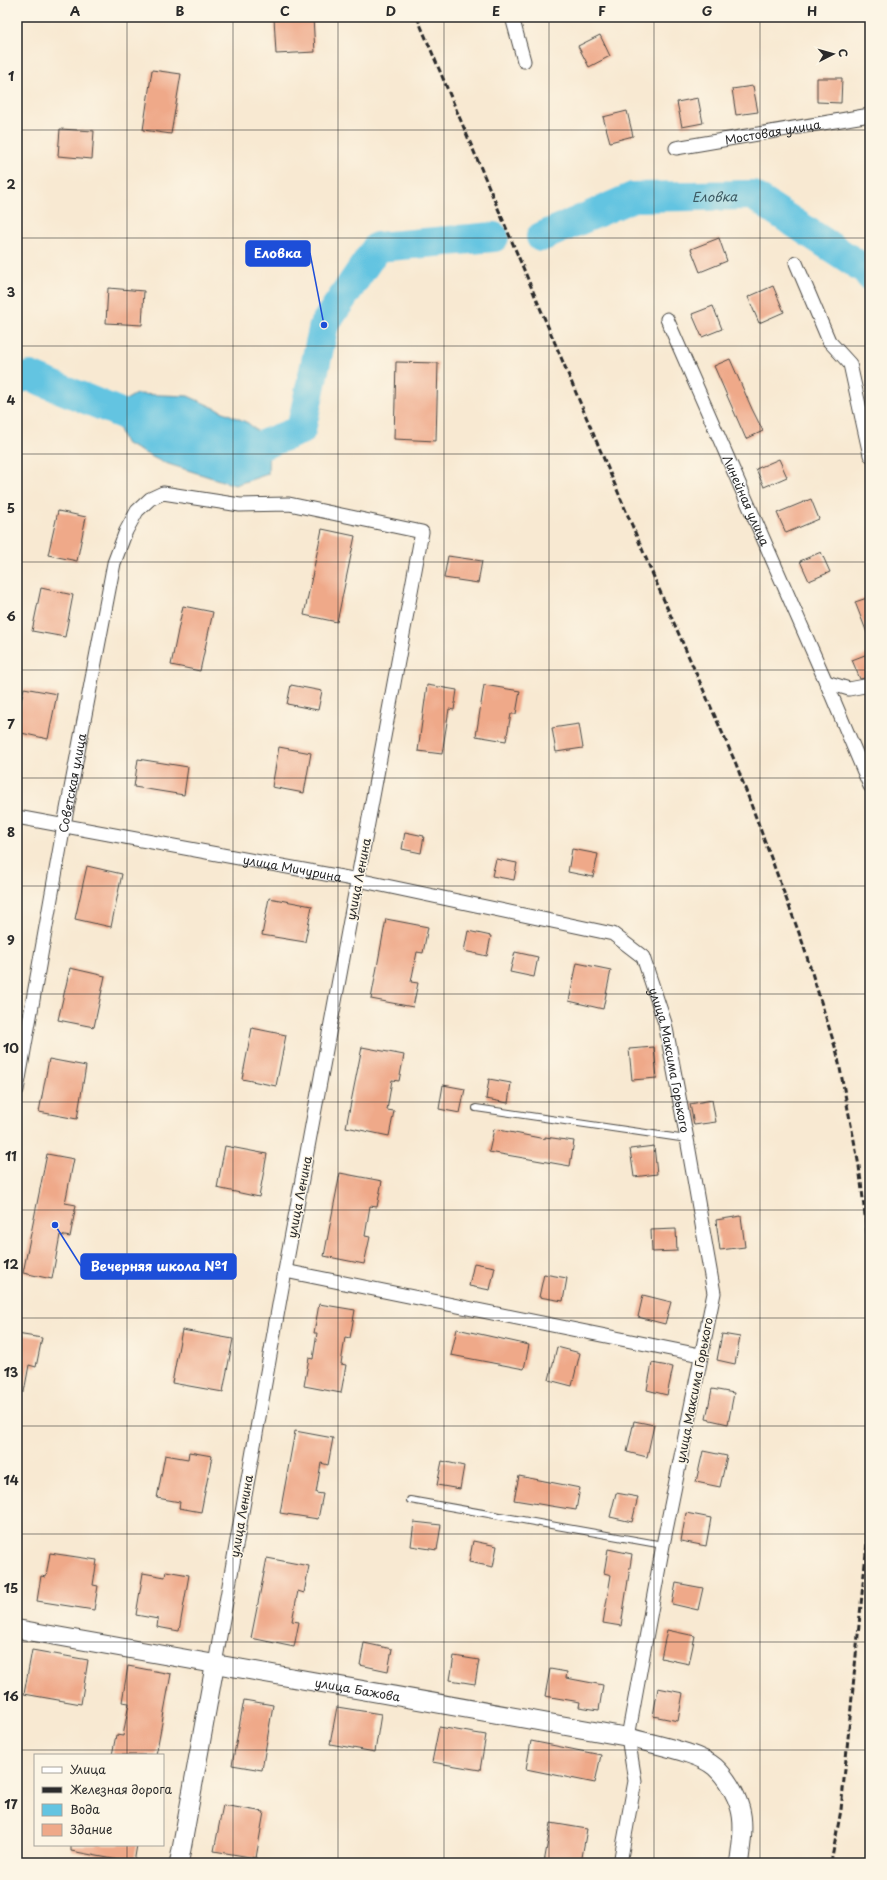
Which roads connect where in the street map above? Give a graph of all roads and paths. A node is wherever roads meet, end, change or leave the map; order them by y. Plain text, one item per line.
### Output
1 (512, 17) edge
2 (524, 61) dead end
3 (870, 115) edge
4 (676, 148) dead end
5 (796, 263) dead end
6 (667, 319) dead end
7 (870, 455) edge
8 (422, 532) joint
9 (826, 682) junction
10 (870, 685) edge
11 (870, 786) edge
12 (17, 818) edge
13 (64, 826) junction
14 (358, 880) junction
15 (613, 934) joint
16 (17, 1090) edge
17 (476, 1108) dead end
18 (687, 1139) junction
19 (285, 1271) junction
20 (700, 1355) junction
21 (410, 1500) dead end
22 (663, 1545) junction
23 (17, 1629) edge
24 (215, 1664) junction
25 (628, 1737) junction
26 (178, 1863) edge
27 (620, 1863) edge
28 (739, 1863) edge

1 - 2 street
3 - 4 street, Мостовая улица
5 - 7 street
6 - 9 street, Линейная улица
8 - 13 street, Советская улица
8 - 14 street, улица Ленина
9 - 10 street
9 - 11 street, Линейная улица
12 - 13 street, улица Мичурина
13 - 14 street, улица Мичурина
13 - 16 street, Советская улица
14 - 15 street, улица Мичурина
14 - 19 street, улица Ленина
15 - 18 street, улица Максима Горького
17 - 18 lane
18 - 20 street, улица Максима Горького
19 - 20 street
19 - 24 street, улица Ленина
20 - 22 street, улица Максима Горького
21 - 22 lane
22 - 25 street, улица Максима Горького
23 - 24 street, улица Бажова
24 - 25 street, улица Бажова
24 - 26 street, улица Ленина
25 - 27 street, улица Максима Горького
25 - 28 street, улица Бажова

